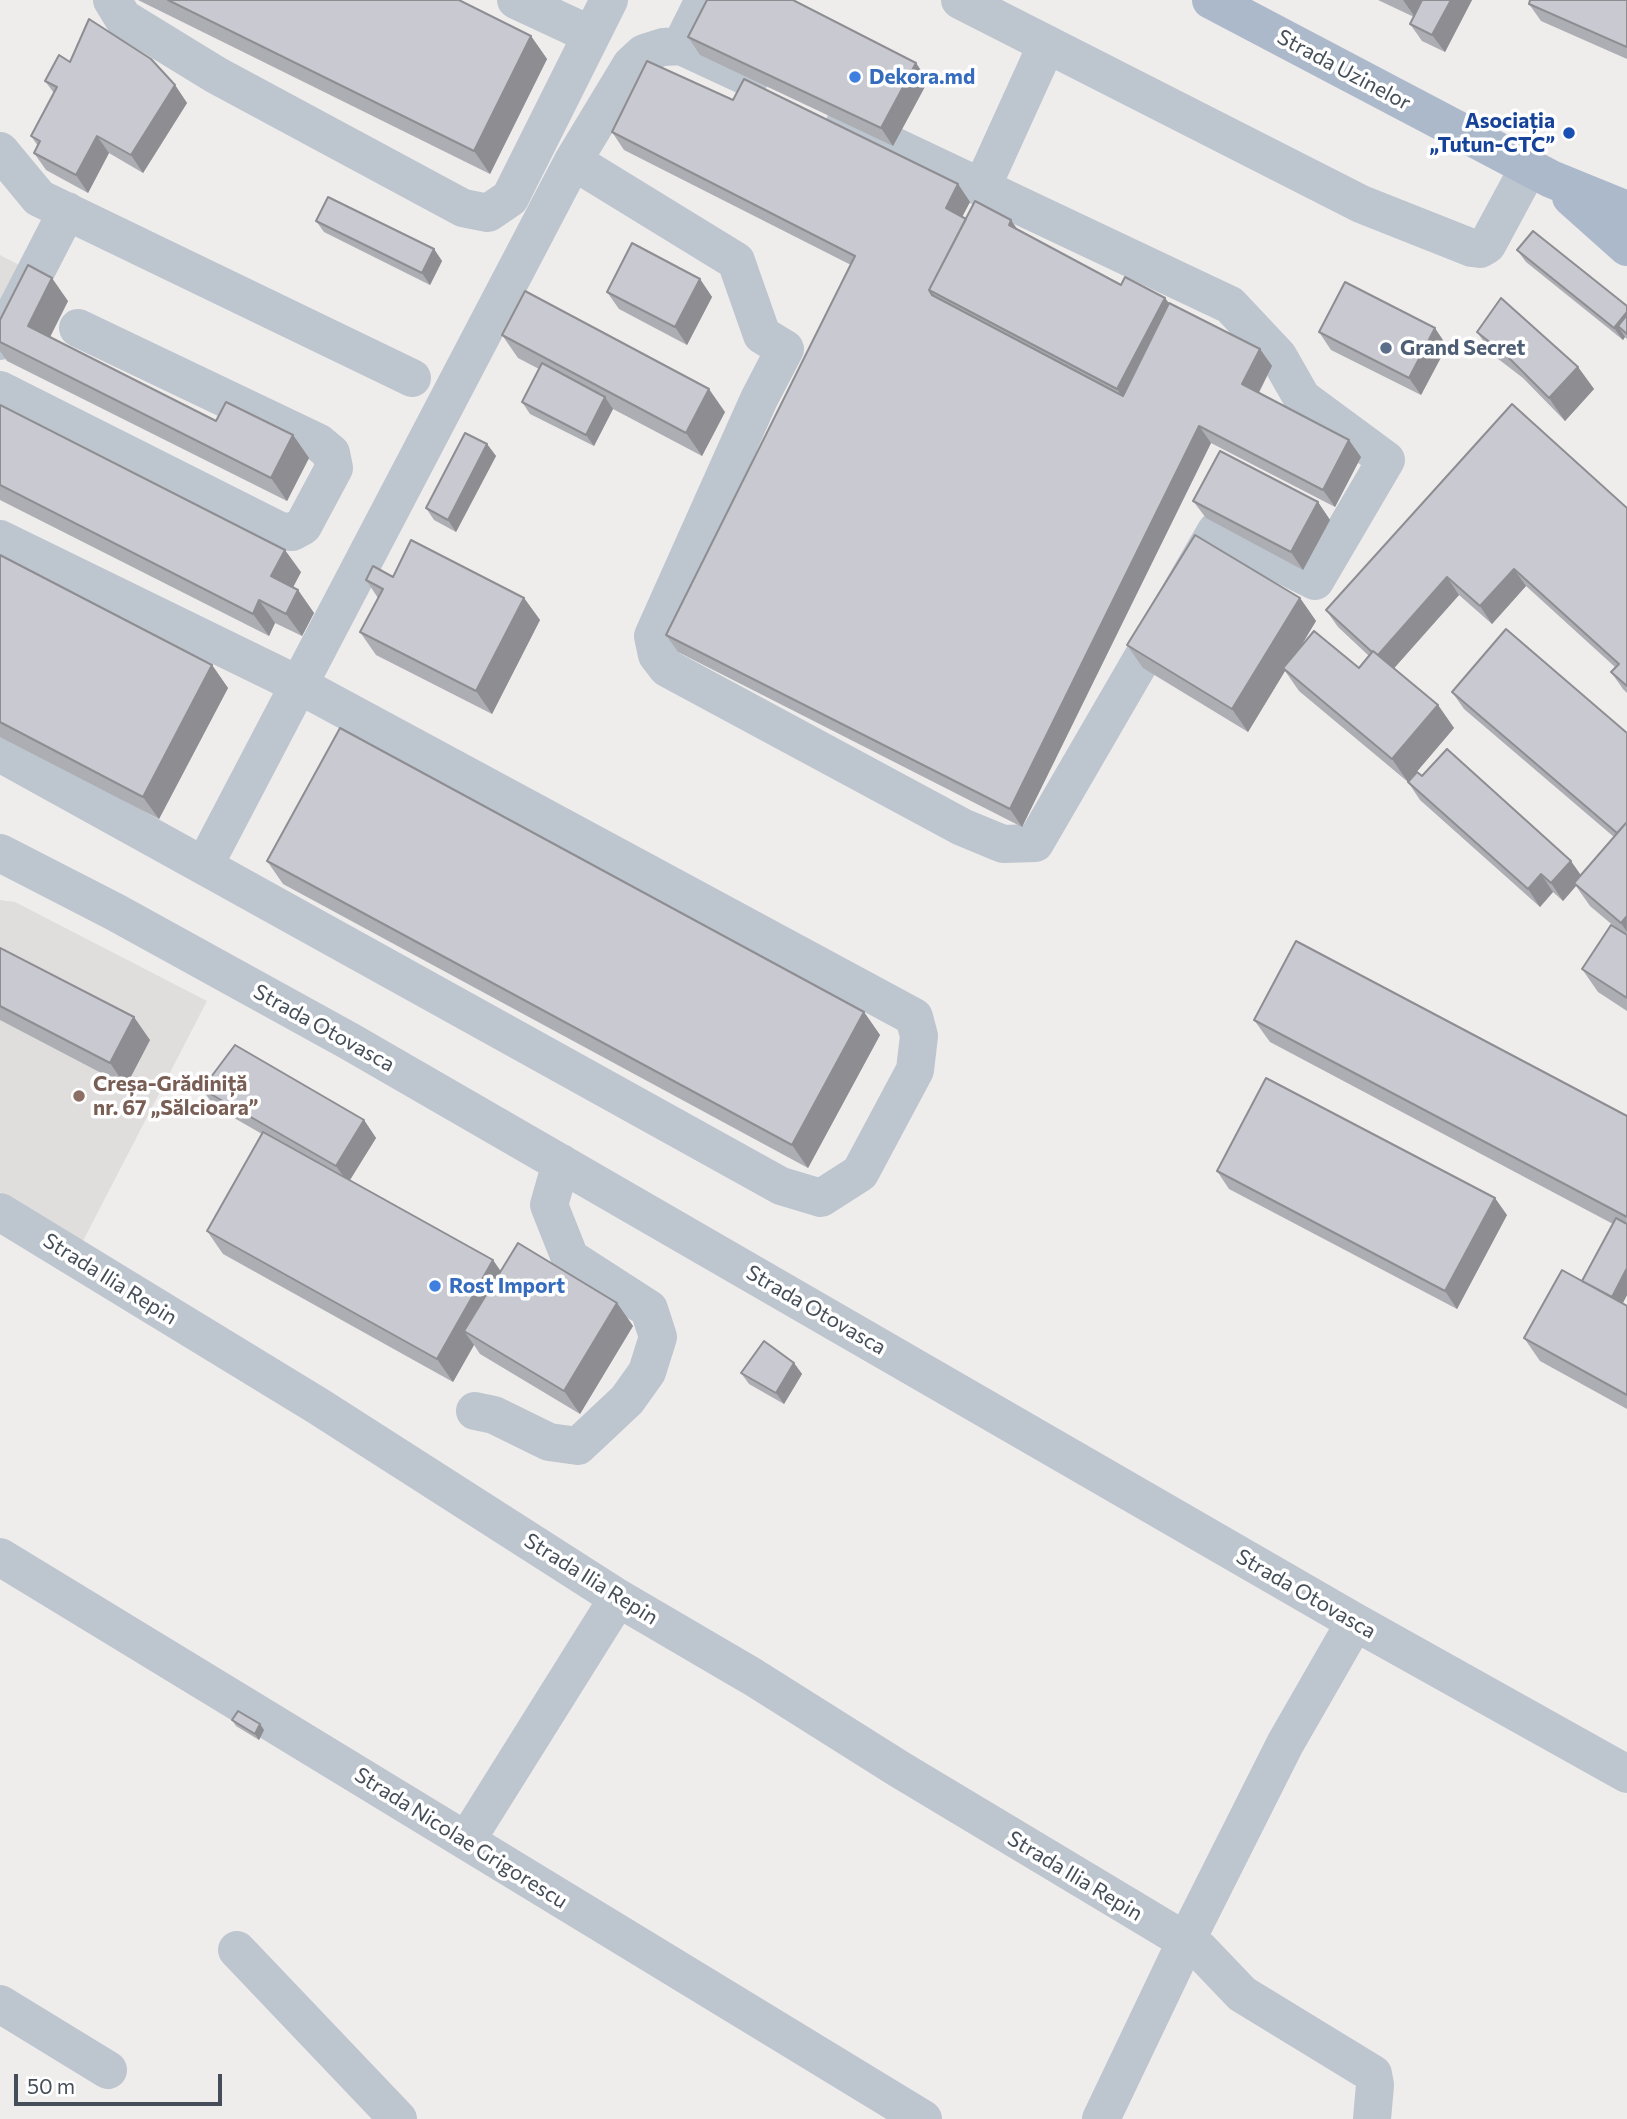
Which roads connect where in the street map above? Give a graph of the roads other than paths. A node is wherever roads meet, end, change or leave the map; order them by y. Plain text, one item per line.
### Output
1 (112, 0) edge
2 (516, 0) edge
3 (609, 0) edge
4 (704, 0) edge
5 (960, 0) edge
6 (1211, 0) edge
7 (591, 35) junction
8 (1048, 44) junction
9 (681, 46) junction
10 (781, 93) edge
11 (818, 110) edge
12 (0, 151) edge
13 (573, 161) junction
14 (1540, 173) junction
15 (982, 187) junction
16 (1627, 210) edge
17 (67, 211) junction
18 (1627, 247) edge
19 (78, 328) dead end
20 (0, 341) edge
21 (412, 378) dead end
22 (0, 390) edge
23 (0, 539) edge
24 (299, 685) junction
25 (0, 753) edge
26 (0, 853) edge
27 (204, 866) junction
28 (561, 1163) junction
29 (0, 1212) edge
30 (475, 1411) dead end
31 (0, 1557) edge
32 (618, 1598) junction
33 (1354, 1622) junction
34 (1627, 1774) edge
35 (466, 1841) junction
36 (1185, 1943) junction
37 (237, 1950) dead end
38 (0, 2004) edge
39 (108, 2070) dead end
40 (398, 2119) edge
41 (923, 2119) edge
42 (1101, 2119) edge
43 (1372, 2119) edge

1 - 7 street
2 - 7 street
3 - 7 street
4 - 9 street
5 - 8 street
6 - 14 main road, Strada Uzinelor
8 - 14 street
8 - 15 street
9 - 10 street
9 - 13 street
11 - 15 street
12 - 17 street
13 - 15 street
13 - 24 street
14 - 16 main road, Strada Uzinelor
14 - 18 main road, Strada Uzinelor
17 - 20 street
17 - 21 street
19 - 22 street
23 - 24 street
24 - 27 street
24 - 27 street
25 - 27 street
26 - 28 street, Strada Otovasca
28 - 30 street
28 - 33 street, Strada Otovasca
29 - 32 street, Strada Ilia Repin
31 - 35 street, Strada Nicolae Grigorescu
32 - 35 street
32 - 36 street, Strada Ilia Repin
33 - 34 street, Strada Otovasca
33 - 36 street
35 - 41 street, Strada Nicolae Grigorescu
36 - 42 street
36 - 43 street, Strada Ilia Repin
37 - 40 street
38 - 39 street

